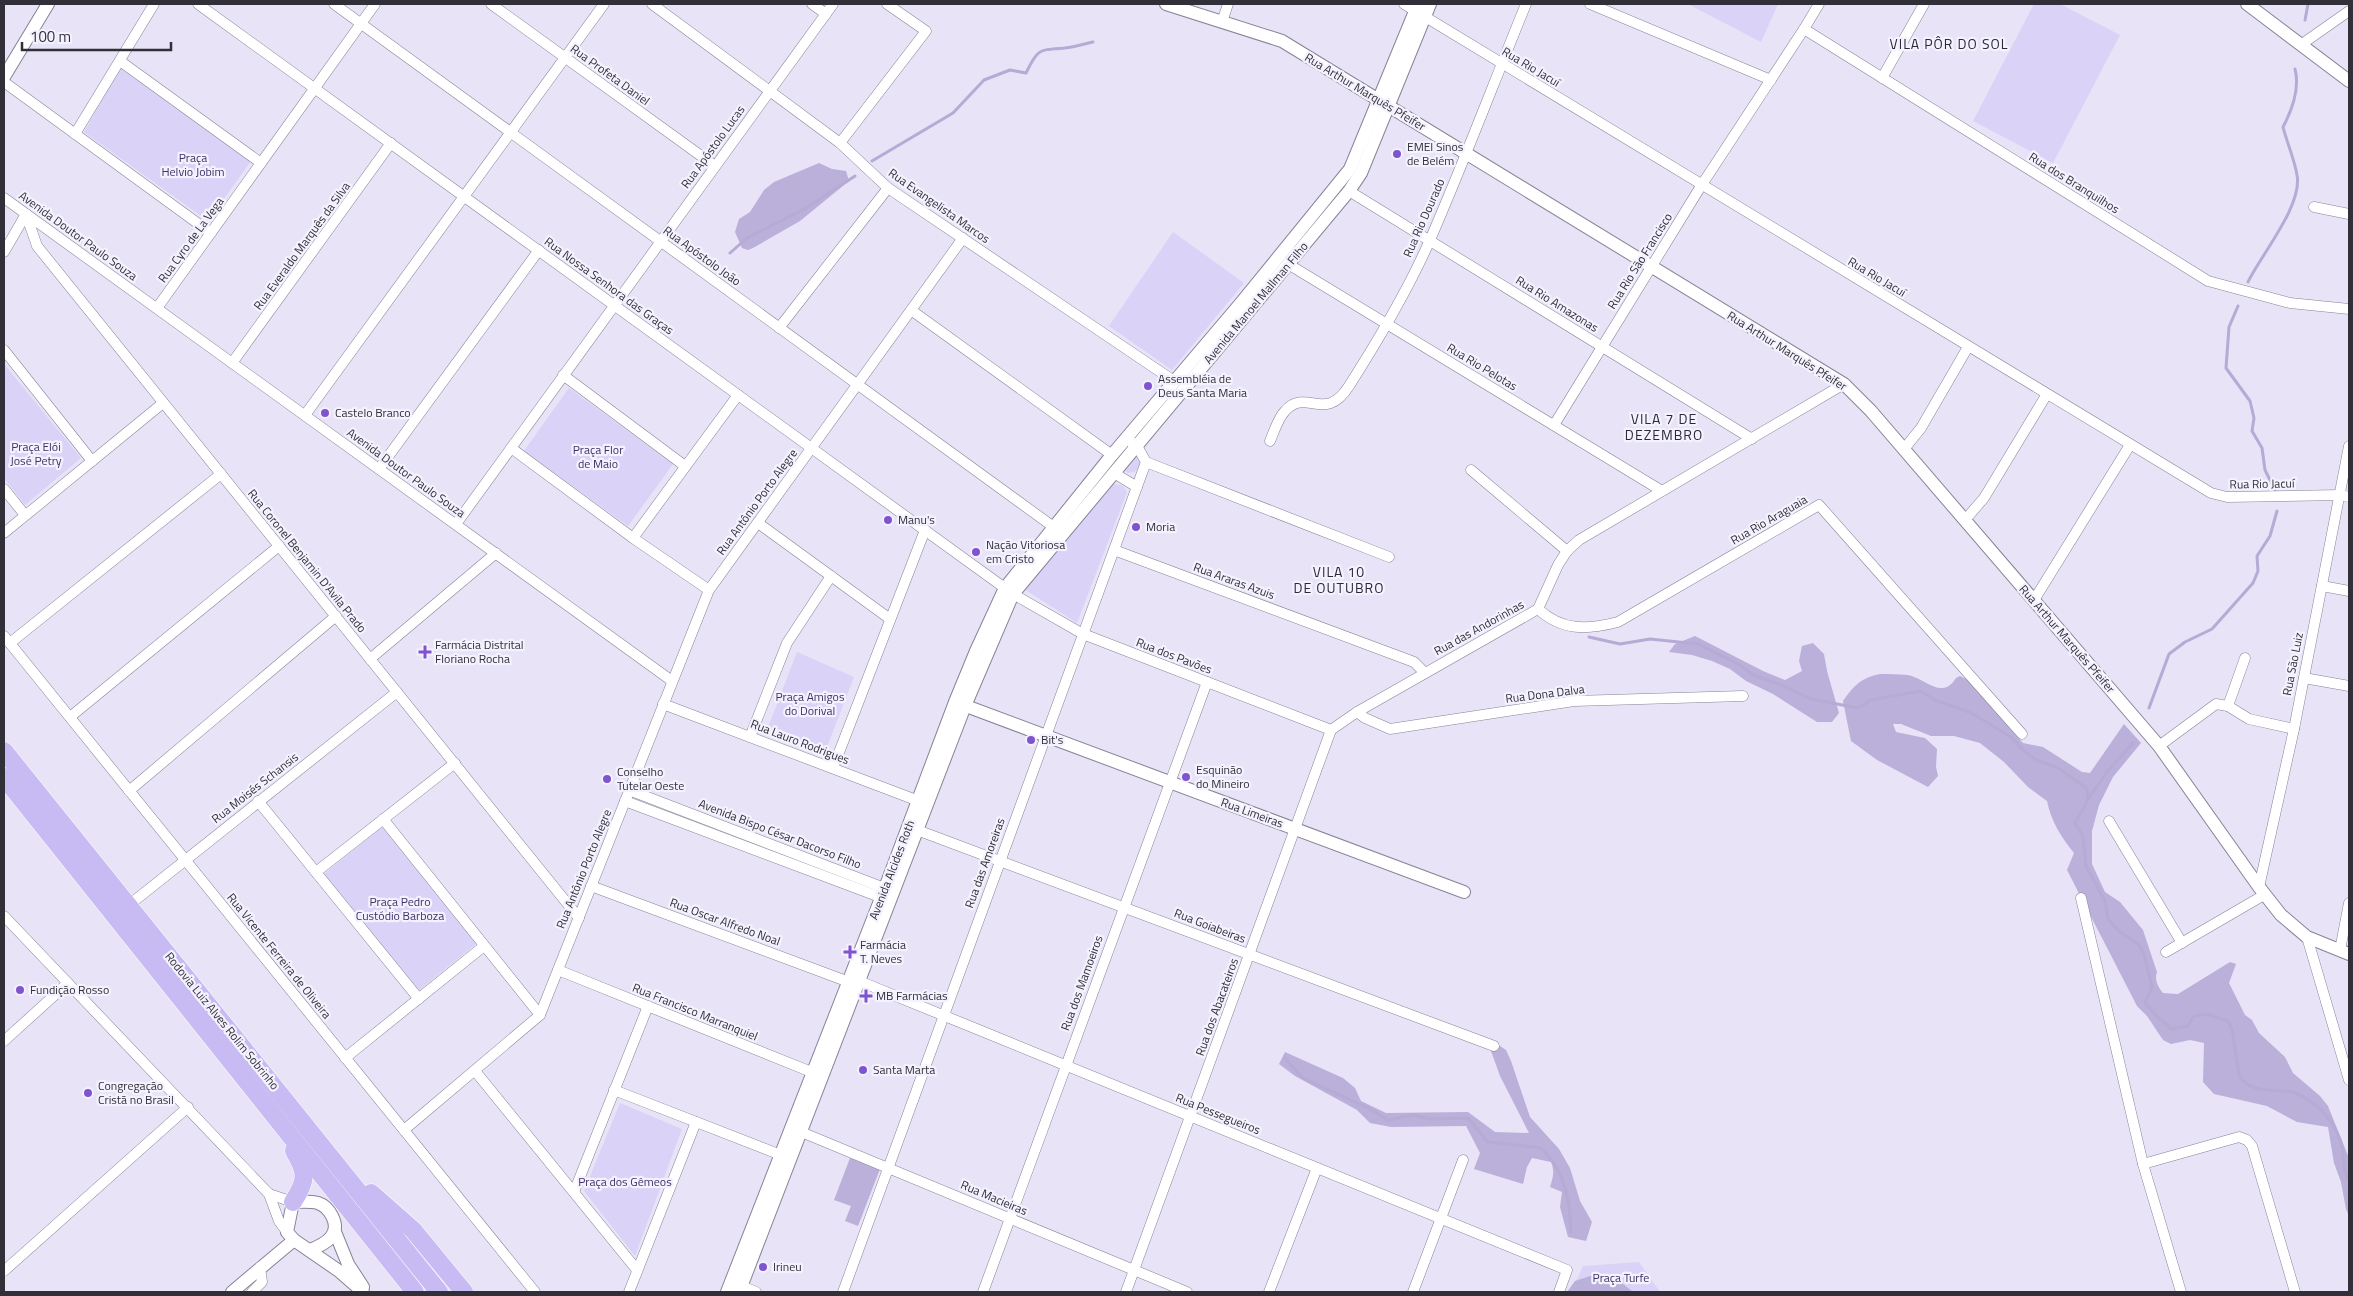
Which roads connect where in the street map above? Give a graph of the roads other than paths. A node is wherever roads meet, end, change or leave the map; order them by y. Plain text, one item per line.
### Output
1 (48, 4) edge
2 (154, 4) edge
3 (198, 4) edge
4 (334, 4) edge
5 (375, 4) edge
6 (491, 4) edge
7 (604, 4) edge
8 (652, 4) edge
9 (812, 4) edge
10 (833, 4) edge
11 (887, 4) edge
12 (1166, 4) edge
13 (1228, 4) edge
14 (1430, 4) edge
15 (1526, 4) edge
16 (1590, 4) edge
17 (1819, 4) edge
18 (1924, 4) edge
19 (2252, 5) edge
20 (1416, 10) edge
21 (2349, 11) edge
22 (826, 14) junction
23 (1222, 22) junction
24 (361, 23) junction
25 (1804, 29) junction
26 (2302, 44) junction
27 (566, 58) junction
28 (120, 61) junction
29 (1502, 64) junction
30 (4, 77) edge
31 (1882, 78) junction
32 (1771, 80) junction
33 (2349, 81) edge
34 (4, 82) edge
35 (315, 88) junction
36 (770, 90) junction
37 (1383, 103) junction
38 (511, 133) junction
39 (75, 134) junction
40 (391, 143) junction
41 (840, 143) junction
42 (1465, 153) junction
43 (261, 163) junction
44 (715, 166) junction
45 (1701, 186) junction
46 (888, 188) junction
47 (1349, 191) junction
48 (465, 197) junction
49 (4, 198) edge
50 (2314, 207) dead end
51 (26, 214) junction
52 (2349, 214) edge
53 (211, 232) junction
54 (963, 238) junction
55 (660, 241) junction
56 (1430, 241) junction
57 (539, 250) junction
58 (4, 252) edge
59 (1288, 264) junction
60 (1651, 267) junction
61 (614, 305) junction
62 (157, 308) junction
63 (2349, 309) edge
64 (911, 310) junction
65 (1387, 324) junction
66 (780, 328) junction
67 (1602, 346) junction
68 (1968, 347) junction
69 (4, 350) edge
70 (232, 363) junction
71 (563, 375) junction
72 (1174, 381) junction
73 (857, 384) junction
74 (1844, 384) junction
75 (2047, 394) junction
76 (738, 395) junction
77 (163, 403) junction
78 (305, 415) junction
79 (1554, 425) junction
80 (1752, 439) junction
81 (1270, 441) dead end
82 (1131, 442) junction
83 (2130, 445) junction
84 (2349, 446) edge
85 (511, 448) junction
86 (811, 448) junction
87 (1904, 449) junction
88 (1112, 455) junction
89 (92, 461) junction
90 (1146, 462) junction
91 (685, 466) junction
92 (379, 469) junction
93 (1471, 470) dead end
94 (1114, 473) junction
95 (221, 474) junction
96 (1137, 488) junction
97 (4, 489) edge
98 (1662, 491) junction
99 (2344, 496) edge
100 (26, 515) junction
101 (1965, 520) junction
102 (758, 523) junction
103 (456, 524) junction
104 (1055, 528) junction
105 (925, 530) junction
106 (4, 533) edge
107 (633, 538) junction
108 (279, 546) junction
109 (1114, 550) junction
110 (1567, 551) junction
111 (496, 554) junction
112 (1389, 557) dead end
113 (831, 576) junction
114 (2322, 586) junction
115 (709, 590) junction
116 (1009, 591) junction
117 (2349, 591) edge
118 (2034, 600) junction
119 (1538, 609) junction
120 (336, 616) junction
121 (890, 619) junction
122 (1083, 634) junction
123 (7, 639) edge
124 (2245, 658) dead end
125 (370, 659) junction
126 (1425, 673) junction
127 (2304, 678) junction
128 (672, 681) junction
129 (1206, 682) junction
130 (2349, 686) edge
131 (397, 692) junction
132 (1743, 696) dead end
133 (663, 704) junction
134 (960, 704) junction
135 (2228, 706) junction
136 (1357, 712) junction
137 (70, 717) junction
138 (2294, 728) junction
139 (1332, 730) junction
140 (2022, 734) dead end
141 (1045, 736) junction
142 (750, 737) junction
143 (2159, 746) junction
144 (4, 750) edge
145 (455, 763) junction
146 (833, 768) junction
147 (4, 777) edge
148 (1169, 782) junction
149 (629, 790) junction
150 (129, 791) junction
151 (258, 801) junction
152 (625, 801) junction
153 (923, 802) junction
154 (383, 819) junction
155 (2109, 821) dead end
156 (1295, 829) junction
157 (918, 830) junction
158 (761, 846) junction
159 (185, 859) junction
160 (999, 861) junction
161 (316, 872) junction
162 (592, 886) junction
163 (2261, 891) junction
164 (1464, 892) dead end
165 (888, 894) junction
166 (2081, 898) dead end
167 (2349, 902) edge
168 (129, 905) junction
169 (1123, 907) junction
170 (4, 916) edge
171 (579, 918) junction
172 (2307, 937) junction
173 (2182, 943) junction
174 (484, 946) junction
175 (2166, 952) dead end
176 (2344, 952) edge
177 (1250, 954) junction
178 (558, 970) junction
179 (854, 981) junction
180 (68, 983) junction
181 (419, 999) junction
182 (648, 1006) junction
183 (942, 1015) junction
184 (540, 1016) junction
185 (4, 1041) edge
186 (1494, 1046) dead end
187 (345, 1058) junction
188 (1066, 1066) junction
189 (475, 1071) junction
190 (818, 1074) junction
191 (2349, 1080) edge
192 (614, 1090) junction
193 (188, 1107) junction
194 (1190, 1116) junction
195 (277, 1117) junction
196 (696, 1122) junction
197 (796, 1129) junction
198 (404, 1130) junction
199 (786, 1157) junction
200 (1463, 1160) dead end
201 (2143, 1164) junction
202 (889, 1168) junction
203 (1317, 1168) junction
204 (349, 1179) junction
205 (574, 1192) junction
206 (269, 1194) junction
207 (293, 1202) junction
208 (1010, 1218) junction
209 (1442, 1219) junction
210 (335, 1232) junction
211 (291, 1236) junction
212 (310, 1250) junction
213 (260, 1267) junction
214 (4, 1270) edge
215 (637, 1270) junction
216 (1134, 1270) junction
217 (735, 1288) edge
218 (232, 1292) edge
219 (252, 1292) edge
220 (365, 1292) edge
221 (415, 1292) edge
222 (439, 1292) edge
223 (464, 1292) edge
224 (535, 1292) edge
225 (628, 1292) edge
226 (756, 1292) edge
227 (843, 1292) edge
228 (983, 1292) edge
229 (1126, 1292) edge
230 (1187, 1292) edge
231 (1269, 1292) edge
232 (1413, 1292) edge
233 (1559, 1292) edge
234 (2181, 1292) edge
235 (2295, 1292) edge

1 - 30 street
2 - 28 street
3 - 35 street, Rua Nossa Senhora das Graças
4 - 24 street, Rua Apóstolo João
5 - 24 street, Rua Cyro de La Vega
6 - 27 street, Rua Profeta Daniel
7 - 27 street
8 - 36 street, Rua Evangelista Marcos
9 - 22 street
10 - 22 street, Rua Apóstolo Lucas
11 - 41 street
12 - 23 street, Rua Arthur Marquês Pfeifer
13 - 23 street
14 - 20 street, Avenida Manoel Mallman Filho
15 - 29 street, Rua Rio Dourado
16 - 32 street
17 - 25 street, Rua Rio São Francisco
18 - 31 street
19 - 26 street
20 - 29 street, Rua Rio Jacuí
20 - 37 street, Avenida Manoel Mallman Filho
21 - 26 street
22 - 36 street, Rua Apóstolo Lucas
23 - 37 street, Rua Arthur Marquês Pfeifer
24 - 35 street, Rua Cyro de La Vega
24 - 38 street, Rua Apóstolo João
25 - 31 street, Rua dos Branquilhos
25 - 32 street, Rua Rio São Francisco
26 - 33 street
27 - 38 street
27 - 44 street, Rua Profeta Daniel
28 - 39 street
28 - 43 street
29 - 42 street, Rua Rio Dourado
29 - 45 street, Rua Rio Jacuí
31 - 63 street, Rua dos Branquilhos
32 - 45 street, Rua Rio São Francisco
34 - 39 street
35 - 40 street, Rua Nossa Senhora das Graças
35 - 43 street, Rua Cyro de La Vega
36 - 41 street, Rua Evangelista Marcos
36 - 44 street, Rua Apóstolo Lucas
37 - 42 street, Rua Arthur Marquês Pfeifer
37 - 47 street, Avenida Manoel Mallman Filho
37 - 72 street, Avenida Manoel Mallman Filho
38 - 48 street
38 - 55 street, Rua Apóstolo João
39 - 53 street
40 - 48 street, Rua Nossa Senhora das Graças
40 - 70 street, Rua Everaldo Marquês da Silva
41 - 46 street, Rua Evangelista Marcos
42 - 56 street, Rua Rio Dourado
42 - 60 street, Rua Arthur Marquês Pfeifer
43 - 53 street, Rua Cyro de La Vega
44 - 55 street, Rua Apóstolo Lucas
45 - 60 street, Rua Rio São Francisco
45 - 68 street, Rua Rio Jacuí
46 - 54 street, Rua Evangelista Marcos
46 - 66 street
47 - 56 street, Rua Rio Amazonas
47 - 59 street, Avenida Manoel Mallman Filho
48 - 57 street, Rua Nossa Senhora das Graças
48 - 78 street
49 - 51 street, Avenida Doutor Paulo Souza
50 - 52 street
51 - 58 street
51 - 62 street, Avenida Doutor Paulo Souza
51 - 77 street, Rua Coronel Benjamin D'Avila Prado
53 - 62 street, Rua Cyro de La Vega
54 - 64 street, Rua Antônio Porto Alegre
54 - 72 street, Rua Evangelista Marcos
55 - 61 street, Rua Apóstolo Lucas
55 - 66 street, Rua Apóstolo João
56 - 65 street, Rua Rio Dourado
56 - 67 street, Rua Rio Amazonas
57 - 61 street, Rua Nossa Senhora das Graças
57 - 92 street
59 - 65 street, Rua Rio Pelotas
59 - 82 street, Avenida Manoel Mallman Filho
60 - 67 street, Rua Rio São Francisco
60 - 74 street, Rua Arthur Marquês Pfeifer
61 - 71 street, Rua Apóstolo Lucas
61 - 76 street, Rua Nossa Senhora das Graças
62 - 70 street, Avenida Doutor Paulo Souza
64 - 73 street, Rua Antônio Porto Alegre
64 - 88 street
65 - 79 street, Rua Rio Pelotas
65 - 81 street, Rua Rio Dourado
66 - 73 street, Rua Apóstolo João
67 - 79 street, Rua Rio São Francisco
67 - 80 street, Rua Rio Amazonas
68 - 75 street, Rua Rio Jacuí
68 - 87 street
69 - 89 street
70 - 78 street, Avenida Doutor Paulo Souza
71 - 85 street, Rua Apóstolo Lucas
71 - 91 street
72 - 82 street, Avenida Manoel Mallman Filho
73 - 86 street, Rua Antônio Porto Alegre
73 - 104 street, Rua Apóstolo João
74 - 80 street, Rua das Andorinhas
74 - 87 street, Rua Arthur Marquês Pfeifer
75 - 83 street, Rua Rio Jacuí
75 - 101 street
76 - 86 street, Rua Nossa Senhora das Graças
76 - 91 street
77 - 89 street
77 - 95 street, Rua Coronel Benjamin D'Avila Prado
78 - 92 street, Avenida Doutor Paulo Souza
79 - 98 street, Rua Rio Pelotas
80 - 98 street, Rua das Andorinhas
82 - 88 street, Avenida Manoel Mallman Filho
82 - 90 street
82 - 94 street, Avenida Manoel Mallman Filho
83 - 99 street, Rua Rio Jacuí
83 - 118 street
84 - 99 street, Rua São Luiz
85 - 103 street, Rua Apóstolo Lucas
85 - 107 street
86 - 102 street, Rua Antônio Porto Alegre
86 - 105 street, Rua Nossa Senhora das Graças
87 - 101 street, Rua Arthur Marquês Pfeifer
88 - 104 street, Avenida Manoel Mallman Filho
89 - 100 street
90 - 96 street, Rua das Amoreiras
90 - 112 street
91 - 107 street
92 - 103 street, Avenida Doutor Paulo Souza
93 - 110 street
94 - 96 street
94 - 116 street, Avenida Manoel Mallman Filho
95 - 108 street, Rua Coronel Benjamin D'Avila Prado
95 - 123 street
96 - 109 street, Rua das Amoreiras
97 - 100 street
98 - 110 street, Rua das Andorinhas
99 - 114 street, Rua São Luiz
100 - 106 street
101 - 118 street, Rua Arthur Marquês Pfeifer
102 - 113 street
102 - 115 street, Rua Antônio Porto Alegre
103 - 111 street, Avenida Doutor Paulo Souza
104 - 116 street, Avenida Manoel Mallman Filho
105 - 116 street, Rua Nossa Senhora das Graças
105 - 121 street
107 - 115 street
108 - 120 street, Rua Coronel Benjamin D'Avila Prado
108 - 137 street
109 - 122 street, Rua das Amoreiras
109 - 126 street, Rua Araras Azuis
110 - 119 street, Rua das Andorinhas
111 - 125 street
111 - 128 street, Avenida Doutor Paulo Souza
113 - 121 street
113 - 142 street
114 - 117 street
114 - 127 street, Rua São Luiz
115 - 128 street, Rua Antônio Porto Alegre
116 - 122 street, Rua dos Pavões
116 - 134 street, Avenida Alcides Roth
118 - 143 street, Rua Arthur Marquês Pfeifer
119 - 126 street, Rua das Andorinhas
119 - 140 street, Rua Rio Araguaia
120 - 125 street, Rua Coronel Benjamin D'Avila Prado
120 - 150 street
121 - 146 street
122 - 129 street, Rua dos Pavões
122 - 141 street, Rua das Amoreiras
123 - 137 street, Rua Vicente Ferreira de Oliveira
124 - 135 street
125 - 131 street, Rua Coronel Benjamin D'Avila Prado
126 - 136 street, Rua das Andorinhas
127 - 130 street
127 - 138 street, Rua São Luiz
128 - 133 street, Rua Antônio Porto Alegre
129 - 139 street, Rua dos Pavões
129 - 148 street, Rua dos Mamoeiros
131 - 145 street, Rua Coronel Benjamin D'Avila Prado
131 - 151 street, Rua Moisés Schansis
132 - 136 street, Rua Dona Dalva
133 - 142 street, Rua Lauro Rodrigues
133 - 149 street, Rua Antônio Porto Alegre
134 - 141 street, Rua Limeiras
134 - 153 street, Avenida Alcides Roth
135 - 138 street
135 - 143 street
136 - 139 street, Rua das Andorinhas
137 - 150 street, Rua Vicente Ferreira de Oliveira
138 - 163 street, Rua São Luiz
139 - 156 street, Rua dos Abacateiros
141 - 148 street, Rua Limeiras
141 - 160 street, Rua das Amoreiras
142 - 146 street, Rua Lauro Rodrigues
143 - 163 street, Rua Arthur Marquês Pfeifer
144 - 168 highway, Rodovia Luiz Alves Rolim Sobrinho
145 - 154 street
145 - 171 street, Rua Coronel Benjamin D'Avila Prado
146 - 153 street, Rua Lauro Rodrigues
147 - 195 highway, Rodovia Luiz Alves Rolim Sobrinho
148 - 156 street, Rua Limeiras
148 - 169 street, Rua dos Mamoeiros
149 - 152 street, Rua Antônio Porto Alegre
149 - 158 street, Avenida Bispo César Dacorso Filho
150 - 159 street, Rua Vicente Ferreira de Oliveira
151 - 159 street, Rua Moisés Schansis
151 - 161 street
152 - 158 street, Avenida Bispo César Dacorso Filho
152 - 162 street, Rua Antônio Porto Alegre
153 - 157 street, Avenida Alcides Roth
153 - 165 street, Avenida Alcides Roth
154 - 161 street
154 - 174 street
155 - 173 street
156 - 164 street, Rua Limeiras
156 - 177 street, Rua dos Abacateiros
157 - 160 street, Rua Goiabeiras
157 - 165 street, Avenida Alcides Roth
158 - 165 street, Avenida Bispo César Dacorso Filho
159 - 168 street, Rua Moisés Schansis
159 - 187 street, Rua Vicente Ferreira de Oliveira
160 - 169 street, Rua Goiabeiras
160 - 183 street, Rua das Amoreiras
161 - 181 street
162 - 171 street, Rua Antônio Porto Alegre
162 - 179 street, Rua Oscar Alfredo Noal
163 - 172 street, Rua Arthur Marquês Pfeifer
163 - 173 street
165 - 179 street, Avenida Alcides Roth
166 - 201 street
167 - 176 street
168 - 204 highway, Rodovia Luiz Alves Rolim Sobrinho
169 - 177 street, Rua Goiabeiras
169 - 188 street, Rua dos Mamoeiros
170 - 180 street
171 - 178 street, Rua Antônio Porto Alegre
172 - 176 street, Rua Arthur Marquês Pfeifer
172 - 191 street
173 - 175 street
174 - 181 street
174 - 184 street
177 - 186 street, Rua Goiabeiras
177 - 194 street, Rua dos Abacateiros
178 - 182 street, Rua Francisco Marranquiel
178 - 184 street, Rua Antônio Porto Alegre
179 - 183 street, Rua Pessegueiros
179 - 190 street, Avenida Alcides Roth
180 - 185 street
180 - 193 street
181 - 187 street
182 - 190 street, Rua Francisco Marranquiel
182 - 192 street
183 - 188 street, Rua Pessegueiros
183 - 202 street, Rua das Amoreiras
184 - 189 street, Rua Antônio Porto Alegre
187 - 198 street, Rua Vicente Ferreira de Oliveira
188 - 194 street, Rua Pessegueiros
188 - 208 street, Rua dos Mamoeiros
189 - 198 street, Rua Antônio Porto Alegre
189 - 205 street
190 - 197 street, Avenida Alcides Roth
192 - 196 street
192 - 205 street
193 - 206 street
193 - 214 street
194 - 203 street, Rua Pessegueiros
194 - 216 street, Rua dos Abacateiros
195 - 207 highway
195 - 221 highway, Rodovia Luiz Alves Rolim Sobrinho
196 - 199 street
196 - 215 street
197 - 199 street, Avenida Alcides Roth
197 - 202 street, Rua Macieiras
198 - 224 street, Rua Vicente Ferreira de Oliveira
199 - 217 street, Avenida Alcides Roth
200 - 209 street
201 - 234 street
201 - 235 street
202 - 208 street, Rua Macieiras
202 - 227 street, Rua das Amoreiras
203 - 209 street, Rua Pessegueiros
203 - 231 street
204 - 222 highway, Rodovia Luiz Alves Rolim Sobrinho
204 - 223 highway
205 - 215 street
206 - 207 street
206 - 211 street
207 - 210 street
207 - 211 street
208 - 216 street, Rua Macieiras
208 - 228 street, Rua dos Mamoeiros
209 - 232 street
209 - 233 street, Rua Pessegueiros
210 - 212 street
210 - 220 street
211 - 212 street
211 - 213 street
212 - 220 street
213 - 218 street
213 - 219 street
215 - 225 street
216 - 229 street, Rua dos Abacateiros
216 - 230 street, Rua Macieiras
217 - 226 street

